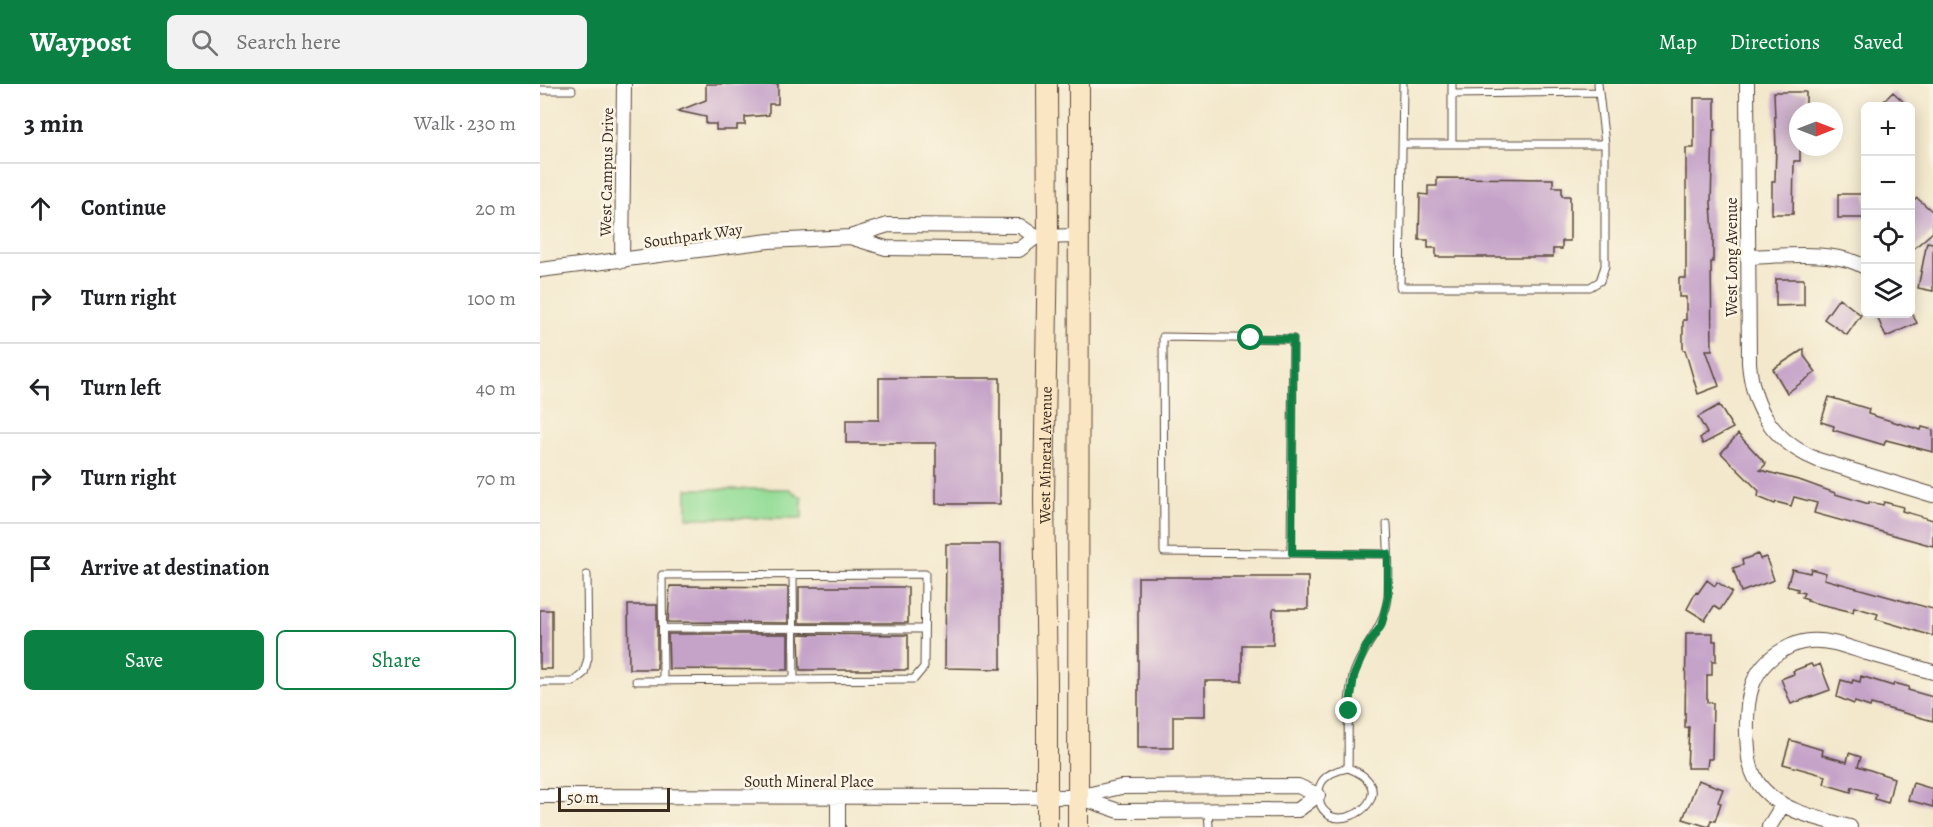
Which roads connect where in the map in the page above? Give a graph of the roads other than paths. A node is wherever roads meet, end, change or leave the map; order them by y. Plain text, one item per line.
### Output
1 (624, 84) edge
2 (1047, 84) edge
3 (1079, 84) edge
4 (1403, 84) edge
5 (1452, 84) edge
6 (1747, 84) edge
7 (1598, 88) edge
8 (540, 90) edge
9 (572, 90) dead end
10 (1452, 94) junction
11 (1402, 144) junction
12 (1452, 144) junction
13 (1605, 144) junction
14 (1079, 236) junction
15 (850, 237) junction
16 (1042, 237) junction
17 (1747, 256) junction
18 (622, 261) junction
19 (1861, 265) edge
20 (540, 270) edge
21 (1933, 495) edge
22 (1387, 524) dead end
23 (1292, 553) junction
24 (1388, 554) junction
25 (793, 574) junction
26 (587, 575) dead end
27 (663, 628) junction
28 (794, 629) junction
29 (924, 629) junction
30 (1933, 672) edge
31 (794, 680) junction
32 (636, 681) dead end
33 (663, 681) junction
34 (540, 682) edge
35 (1348, 768) junction
36 (1318, 795) junction
37 (540, 796) edge
38 (1078, 797) junction
39 (838, 798) junction
40 (1047, 798) junction
41 (1782, 806) junction
42 (1208, 810) junction
43 (1348, 824) edge
44 (838, 827) edge
45 (1047, 827) edge
46 (1078, 827) edge
47 (1209, 827) edge
48 (1769, 827) edge
49 (1850, 827) edge

1 - 18 street, West Campus Drive
2 - 16 main road, West Mineral Avenue
3 - 14 main road, West Mineral Avenue
4 - 11 lane
5 - 10 lane
6 - 17 street, West Long Avenue
7 - 10 lane
7 - 13 lane
8 - 9 lane
10 - 12 lane
11 - 12 lane
11 - 13 lane
12 - 13 lane
14 - 16 street, Southpark Way
14 - 38 main road, West Mineral Avenue
15 - 16 street, Southpark Way
15 - 16 street, Southpark Way
15 - 18 street, Southpark Way
16 - 40 main road, West Mineral Avenue
17 - 19 street
17 - 21 street, West Long Avenue
18 - 20 street, Southpark Way
22 - 24 lane
23 - 23 lane
23 - 24 lane
24 - 35 lane
25 - 27 lane
25 - 28 lane
25 - 29 lane
26 - 34 lane
27 - 28 lane
27 - 33 lane
28 - 29 lane
28 - 31 lane
29 - 31 lane
30 - 41 street
31 - 33 lane
32 - 33 lane
35 - 36 lane
35 - 43 lane
36 - 38 street, South Mineral Place
36 - 42 street, South Mineral Place
36 - 43 lane
37 - 39 street, South Mineral Place
38 - 40 street, South Mineral Place
38 - 42 street, South Mineral Place
38 - 46 main road, West Mineral Avenue
39 - 40 street, South Mineral Place
39 - 44 street
40 - 45 main road, West Mineral Avenue
41 - 48 street
41 - 49 street
42 - 47 lane

